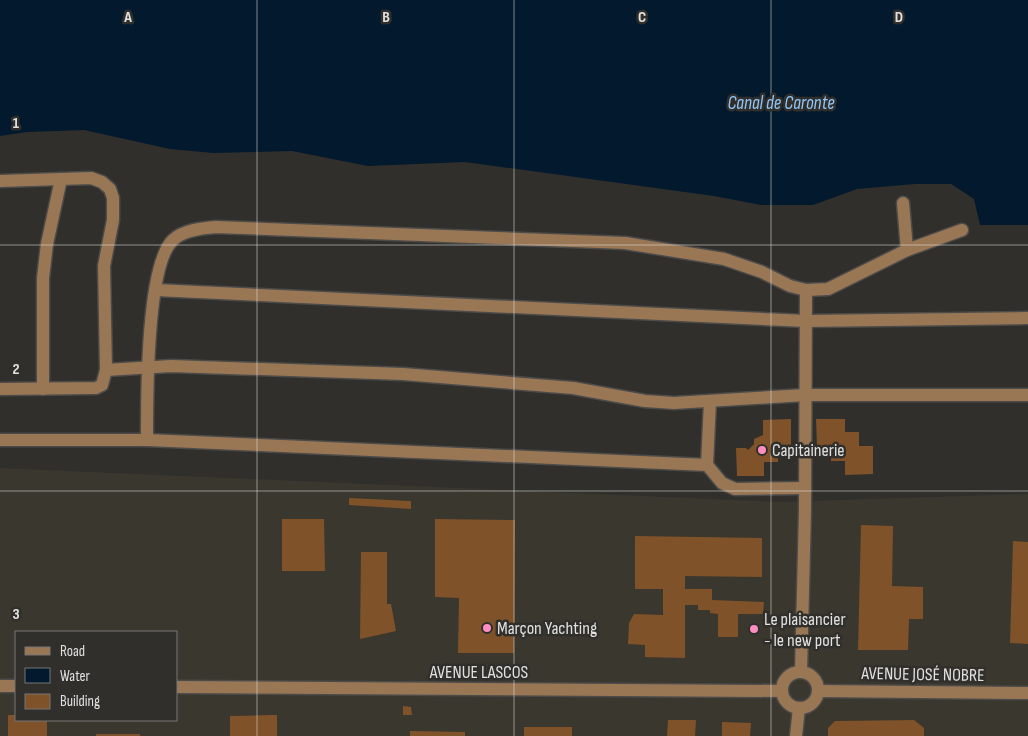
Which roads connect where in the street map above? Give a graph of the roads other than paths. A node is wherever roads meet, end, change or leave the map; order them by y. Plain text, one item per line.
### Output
1 (61, 179) junction
2 (0, 181) edge
3 (903, 203) dead end
4 (962, 230) dead end
5 (906, 250) junction
6 (156, 290) junction
7 (806, 290) junction
8 (1028, 318) edge
9 (806, 321) junction
10 (148, 368) junction
11 (106, 370) junction
12 (43, 388) junction
13 (0, 389) edge
14 (805, 395) junction
15 (1028, 395) edge
16 (710, 402) junction
17 (0, 440) edge
18 (147, 440) junction
19 (707, 465) junction
20 (805, 488) junction
21 (801, 672) junction
22 (0, 686) edge
23 (15, 686) edge
24 (178, 687) edge
25 (782, 691) junction
26 (818, 691) junction
27 (1028, 693) edge
28 (799, 708) junction
29 (796, 736) edge

1 - 2 street
1 - 11 street
1 - 12 street
3 - 5 street
4 - 5 street
5 - 7 street
6 - 7 street
6 - 9 street
6 - 10 street
7 - 9 street
8 - 9 street
9 - 14 street
10 - 11 street
10 - 16 street
10 - 18 street
11 - 12 street
12 - 13 street
14 - 15 street
14 - 16 street
14 - 20 street
16 - 19 street
17 - 18 street
18 - 19 street
19 - 20 street
20 - 21 street
21 - 25 street
21 - 26 street
22 - 23 street
24 - 25 street, AVENUE LASCOS
25 - 28 street
26 - 27 street, AVENUE JOSÉ NOBRE
26 - 28 street
28 - 29 street

